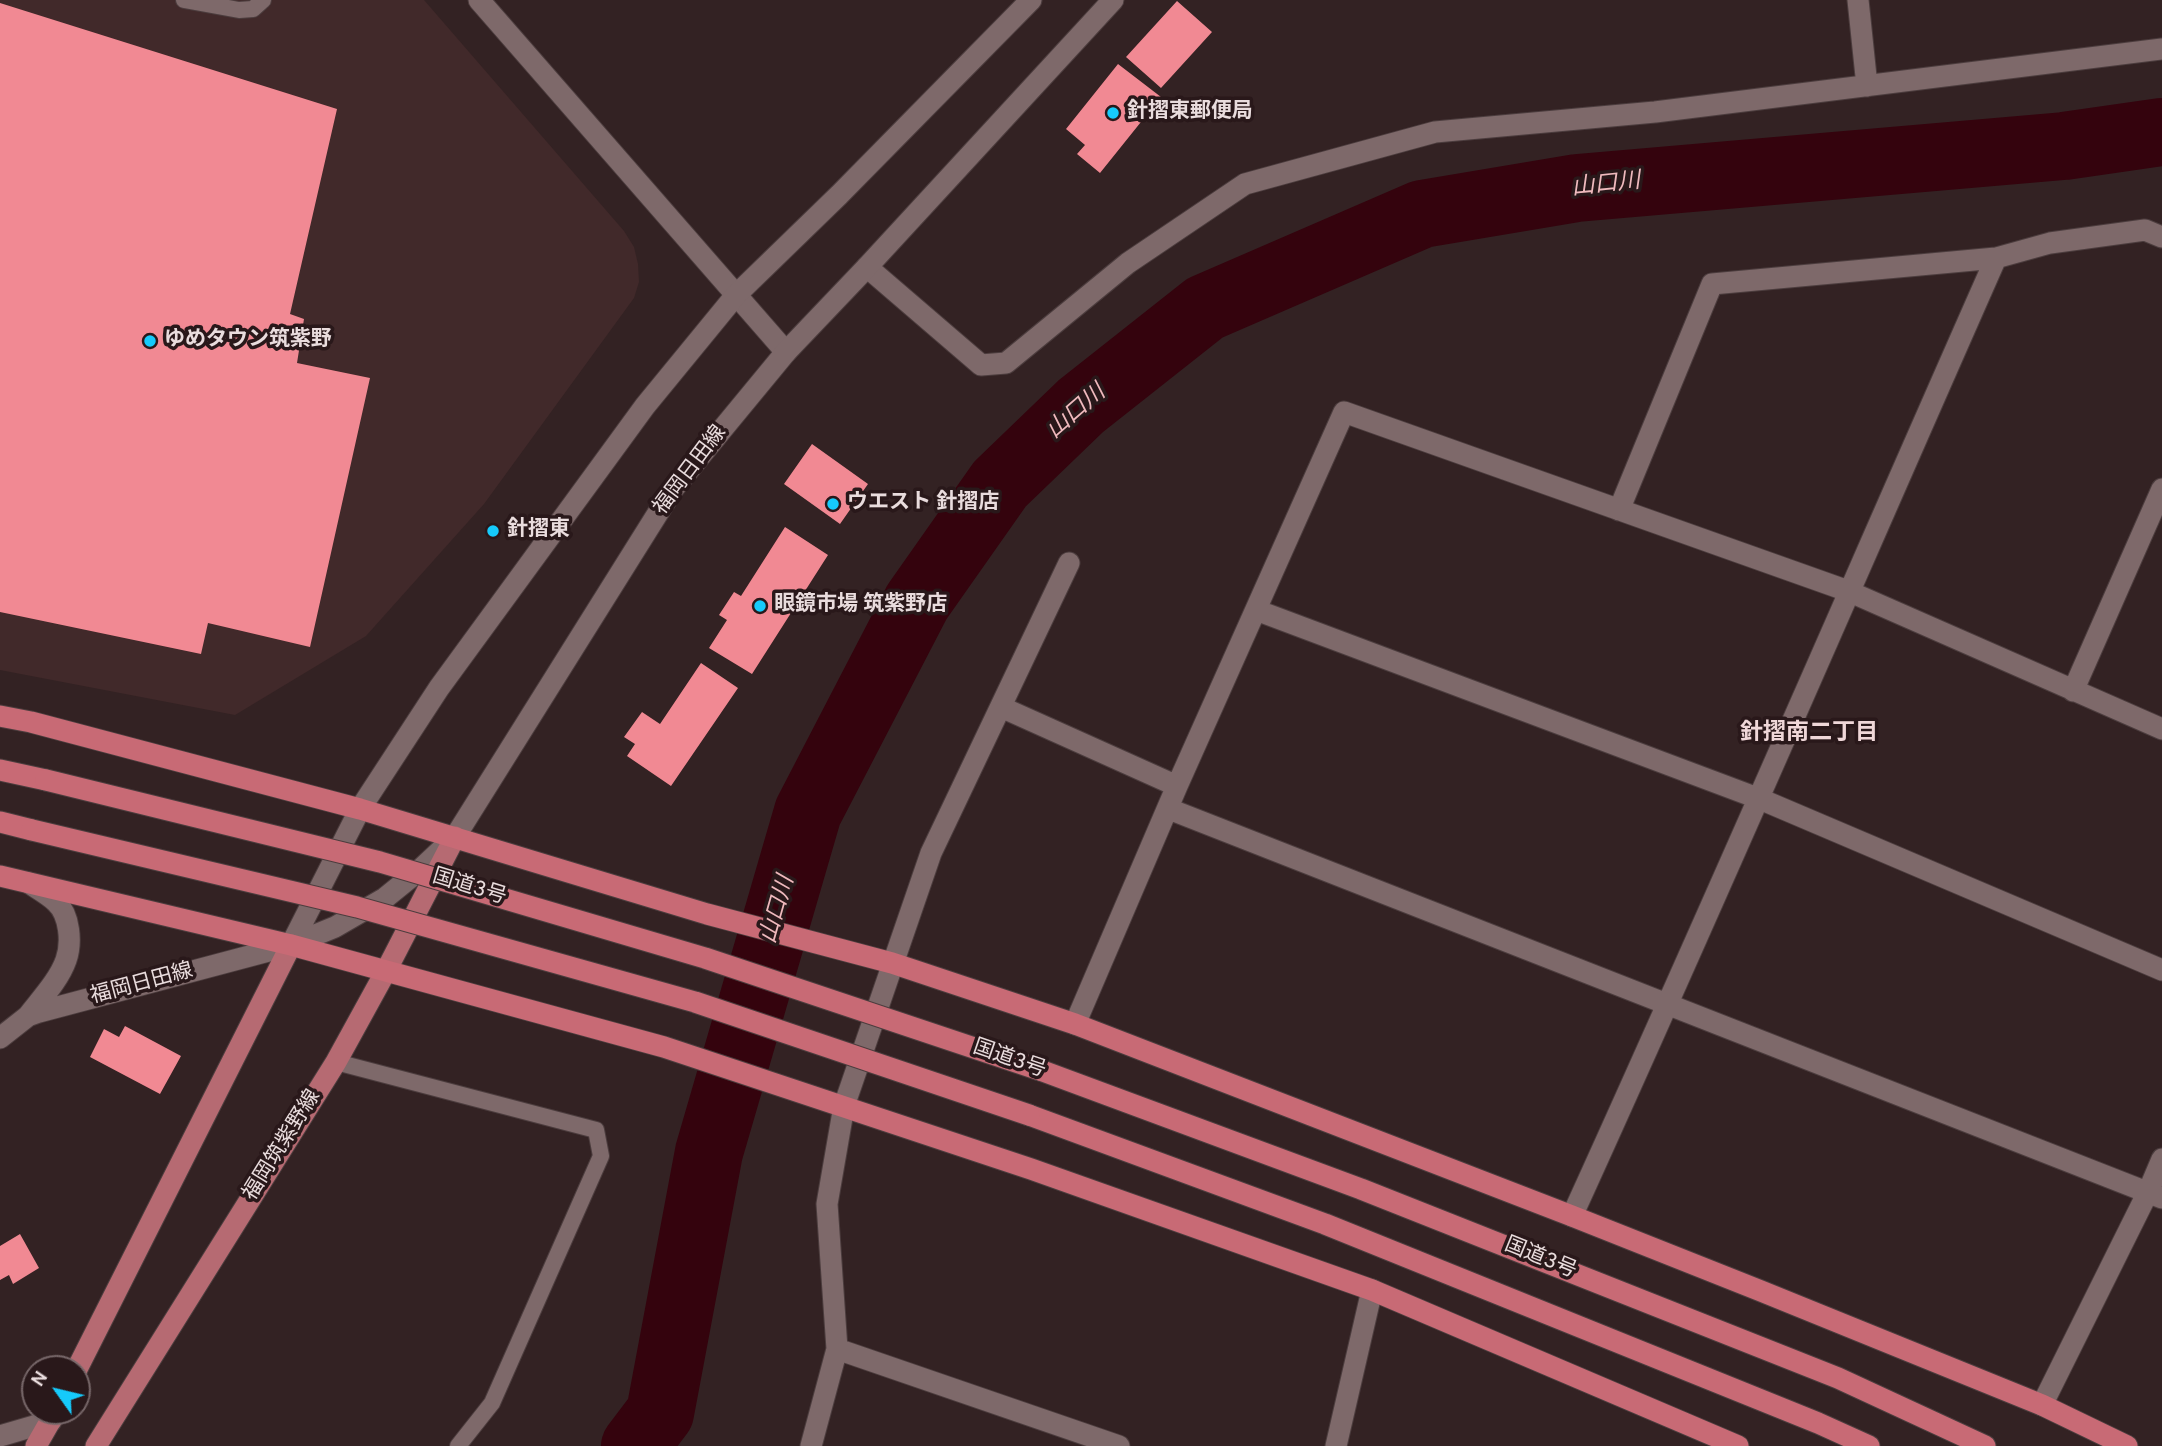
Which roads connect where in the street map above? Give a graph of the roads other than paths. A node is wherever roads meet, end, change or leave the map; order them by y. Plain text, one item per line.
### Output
1 (184, 0) edge
2 (263, 0) edge
3 (479, 0) edge
4 (1031, 0) edge
5 (1113, 0) edge
6 (1857, 0) edge
7 (2162, 48) edge
8 (1867, 86) junction
9 (2162, 237) edge
10 (1996, 258) junction
11 (867, 268) junction
12 (736, 295) junction
13 (786, 352) junction
14 (2162, 489) edge
15 (1619, 510) junction
16 (1069, 563) dead end
17 (1848, 591) junction
18 (1256, 610) junction
19 (2073, 691) junction
20 (1001, 707) junction
21 (0, 716) edge
22 (2162, 729) edge
23 (0, 770) edge
24 (1177, 786) junction
25 (1760, 799) junction
26 (360, 809) junction
27 (1169, 809) junction
28 (0, 822) edge
29 (455, 837) junction
30 (0, 877) edge
31 (29, 883) junction
32 (291, 945) junction
33 (882, 961) junction
34 (2162, 970) edge
35 (386, 971) junction
36 (1669, 1003) junction
37 (29, 1016) junction
38 (1075, 1024) junction
39 (0, 1038) edge
40 (336, 1062) junction
41 (844, 1106) junction
42 (2162, 1159) edge
43 (2155, 1195) edge
44 (1572, 1216) junction
45 (1373, 1290) junction
46 (837, 1349) junction
47 (84, 1355) edge
48 (2042, 1405) junction
49 (29, 1425) edge
50 (48, 1425) edge
51 (0, 1436) edge
52 (36, 1446) edge
53 (96, 1446) edge
54 (458, 1446) edge
55 (811, 1446) edge
56 (1119, 1446) edge
57 (1336, 1446) edge
58 (1738, 1446) edge
59 (1869, 1446) edge
60 (1986, 1446) edge
61 (2127, 1446) edge

1 - 2 lane
3 - 12 street
4 - 12 street
5 - 11 street, 福岡日田線
6 - 8 street
7 - 8 street
8 - 11 street
9 - 10 street
10 - 15 street
10 - 17 street
11 - 13 street, 福岡日田線
12 - 13 street
12 - 26 street
13 - 29 street, 福岡日田線
14 - 19 street
15 - 17 street
15 - 18 street
16 - 20 street
17 - 19 street
17 - 25 street
18 - 24 street
18 - 25 street
19 - 22 street
20 - 24 street
20 - 33 street
21 - 26 highway
23 - 60 highway, 国道3号, bridge
24 - 27 street
25 - 34 street
25 - 36 street
26 - 29 highway
26 - 32 street
27 - 36 street
27 - 38 street
28 - 59 highway, bridge
29 - 32 street, 福岡日田線
29 - 33 highway
29 - 35 main road, 福岡筑紫野線
30 - 31 highway
31 - 32 highway
31 - 37 street
32 - 35 highway
32 - 37 street, 福岡日田線
32 - 47 main road
33 - 38 highway
33 - 41 street
35 - 40 main road, 福岡筑紫野線
35 - 41 highway
36 - 43 street
36 - 44 street
37 - 39 street, 福岡日田線
38 - 44 highway
40 - 53 main road, 福岡筑紫野線
40 - 54 lane
41 - 45 highway
41 - 46 street
42 - 43 street
43 - 48 street
44 - 48 highway
45 - 57 street
45 - 58 highway
46 - 55 street
46 - 56 street
48 - 61 highway
49 - 51 street
50 - 52 main road

